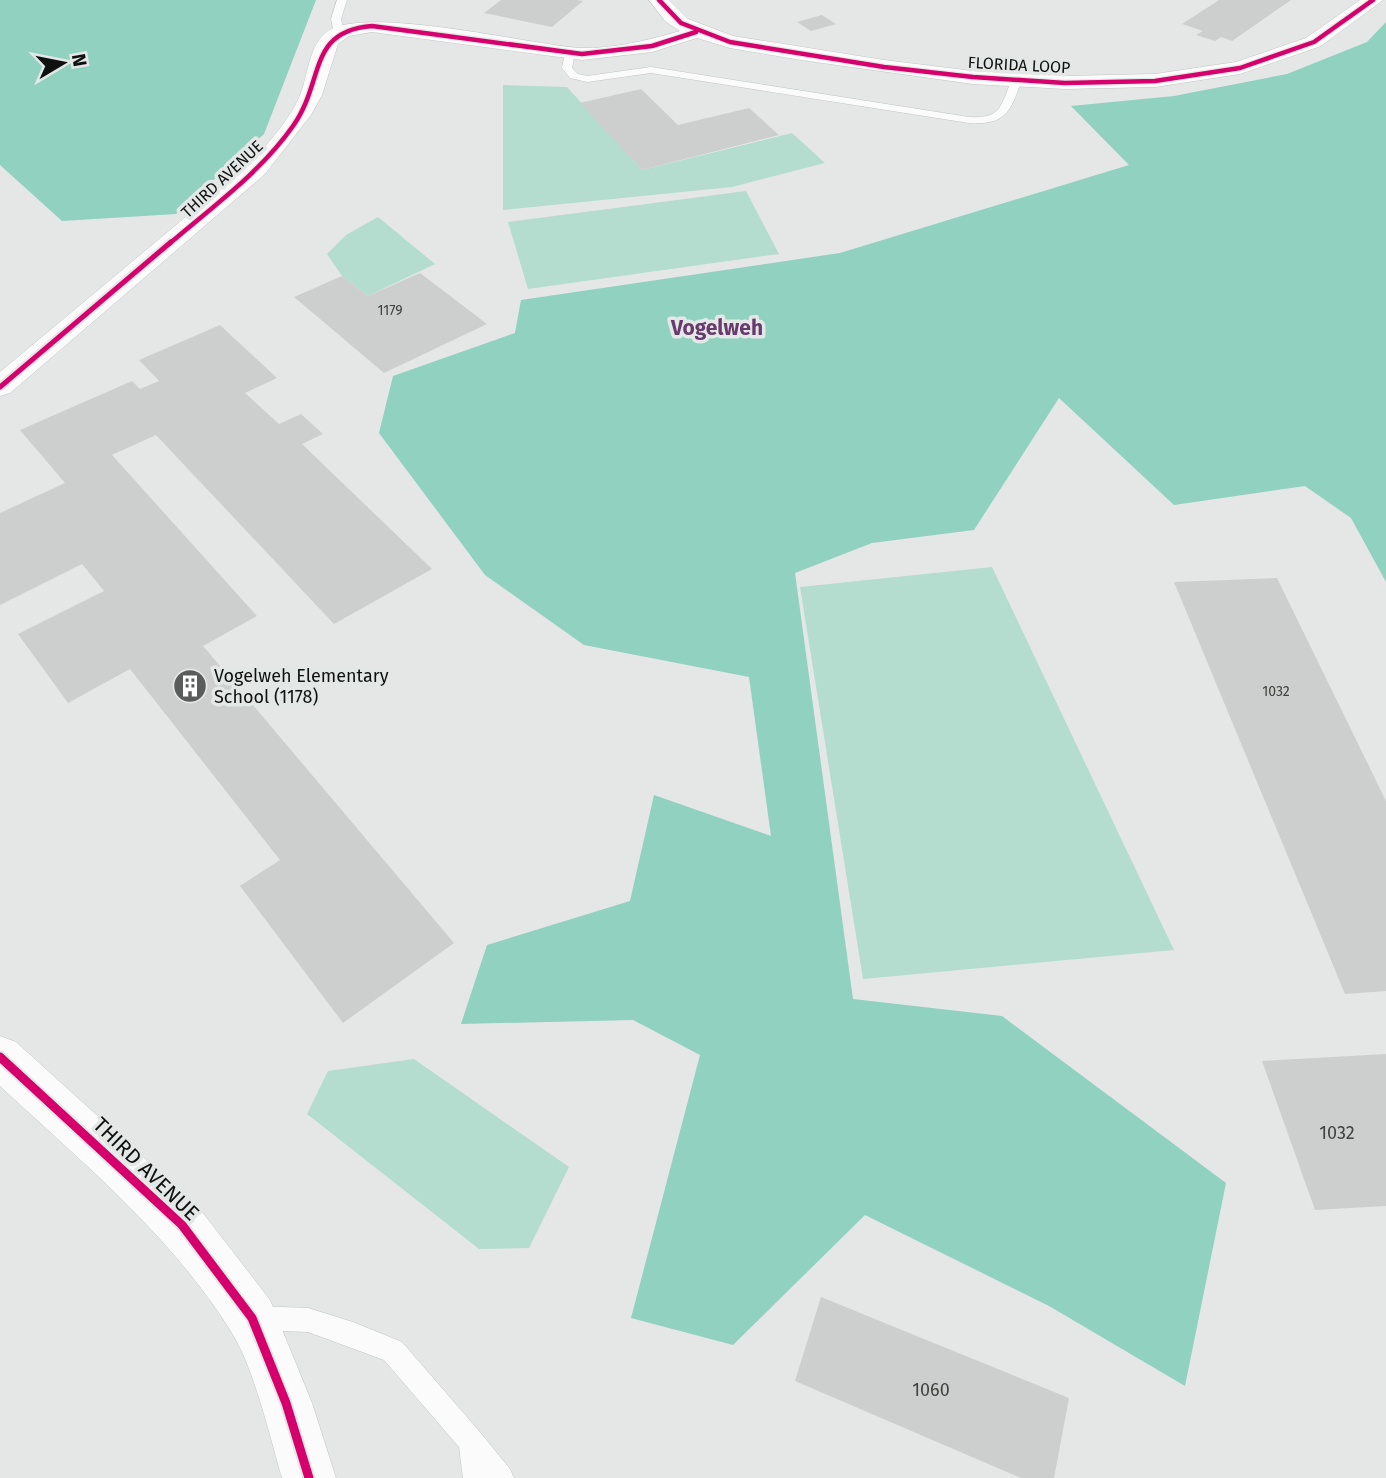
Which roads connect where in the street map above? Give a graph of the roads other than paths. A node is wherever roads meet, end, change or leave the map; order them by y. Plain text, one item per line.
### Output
1 (342, 0) edge
2 (659, 0) edge
3 (1373, 0) edge
4 (696, 32) junction
5 (339, 33) junction
6 (570, 53) junction
7 (1016, 82) junction
8 (1, 385) edge
9 (0, 1057) edge
10 (252, 1318) junction
11 (470, 1439) junction
12 (309, 1478) edge
13 (476, 1478) edge
14 (501, 1478) edge

1 - 5 lane
2 - 4 street, FLORIDA LOOP
3 - 7 street, FLORIDA LOOP
4 - 6 street
4 - 7 street, FLORIDA LOOP
5 - 6 street
5 - 8 street, THIRD AVENUE
6 - 7 lane
9 - 10 street, THIRD AVENUE
10 - 11 lane
10 - 12 street, THIRD AVENUE
11 - 13 lane
11 - 14 lane

